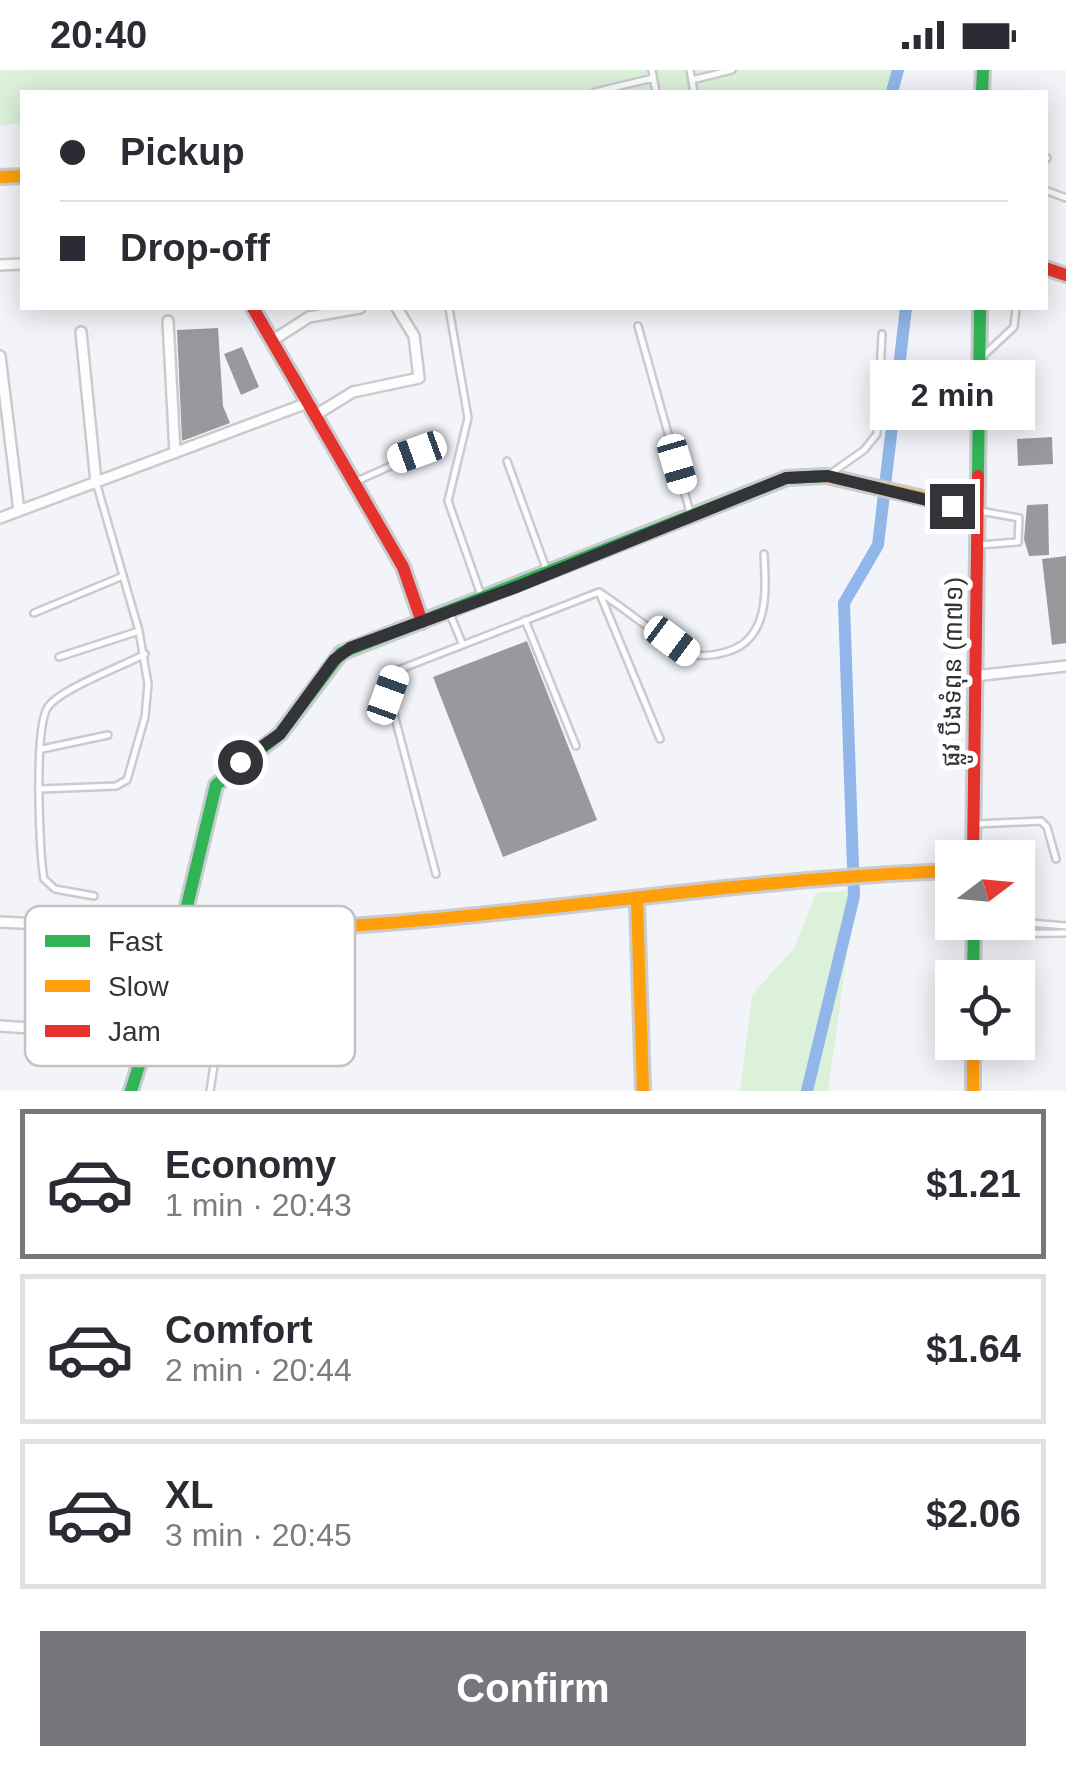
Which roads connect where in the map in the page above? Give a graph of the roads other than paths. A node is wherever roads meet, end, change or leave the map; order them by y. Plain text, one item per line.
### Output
1 (690, 70) edge
2 (732, 70) edge
3 (652, 74) edge
4 (692, 80) junction
5 (601, 90) edge
6 (694, 90) edge
7 (254, 310) edge
8 (350, 310) edge
9 (398, 310) edge
10 (449, 310) edge
11 (980, 310) edge
12 (1016, 310) edge
13 (168, 321) dead end
14 (638, 326) dead end
15 (81, 332) dead end
16 (882, 334) dead end
17 (272, 340) junction
18 (0, 356) edge
19 (979, 359) junction
20 (314, 408) junction
21 (438, 445) dead end
22 (174, 453) junction
23 (507, 461) dead end
24 (828, 476) junction
25 (357, 481) junction
26 (96, 482) junction
27 (977, 510) junction
28 (19, 511) junction
29 (690, 514) junction
30 (0, 518) edge
31 (976, 544) junction
32 (764, 554) dead end
33 (548, 574) junction
34 (123, 576) junction
35 (599, 592) junction
36 (482, 600) junction
37 (449, 611) junction
38 (34, 614) dead end
39 (525, 620) junction
40 (422, 622) junction
41 (139, 630) junction
42 (462, 643) junction
43 (144, 654) junction
44 (59, 657) dead end
45 (1066, 666) edge
46 (974, 676) junction
47 (108, 735) dead end
48 (660, 739) dead end
49 (576, 746) dead end
50 (41, 749) junction
51 (40, 789) junction
52 (974, 824) junction
53 (974, 840) edge
54 (1056, 858) dead end
55 (935, 870) edge
56 (436, 874) dead end
57 (94, 896) dead end
58 (637, 900) junction
59 (187, 906) edge
60 (0, 922) edge
61 (25, 923) edge
62 (1035, 924) edge
63 (1035, 929) edge
64 (1066, 929) edge
65 (355, 932) edge
66 (0, 1026) edge
67 (25, 1028) edge
68 (973, 1060) edge
69 (139, 1066) edge
70 (214, 1066) edge
71 (131, 1091) edge
72 (210, 1091) edge
73 (642, 1091) edge
74 (973, 1091) edge

1 - 4 lane
2 - 4 lane
3 - 5 lane
4 - 6 lane
7 - 17 street
8 - 17 street
9 - 20 street
10 - 36 lane
11 - 19 street, ផ្លូវ បឹងទំពុន (៣៧១)
12 - 19 lane
13 - 22 street
14 - 29 lane
15 - 26 street
16 - 24 lane
17 - 20 street
18 - 28 street
19 - 27 street, ផ្លូវ បឹងទំពុន (៣៧១)
20 - 22 street
20 - 25 street
21 - 25 lane
22 - 26 street
23 - 33 lane
24 - 27 street
24 - 29 street
25 - 40 street
26 - 28 street
26 - 34 lane
27 - 31 street, ផ្លូវ បឹងទំពុន (៣៧១)
27 - 31 lane
28 - 30 street
29 - 33 street
31 - 46 street, ផ្លូវ បឹងទំពុន (៣៧១)
32 - 35 lane
33 - 36 street
34 - 38 lane
34 - 41 lane
35 - 39 lane
35 - 48 lane
36 - 37 street
37 - 40 street
37 - 42 lane
39 - 42 lane
39 - 49 lane
40 - 59 street
41 - 43 lane
41 - 44 lane
42 - 56 lane
43 - 50 lane
43 - 51 lane
45 - 46 street
46 - 52 street, ផ្លូវ បឹងទំពុន (៣៧១)
47 - 50 lane
50 - 51 lane
51 - 57 lane
52 - 53 street, ផ្លូវ បឹងទំពុន (៣៧១)
52 - 54 lane
55 - 58 street
58 - 65 street
58 - 73 street
60 - 61 street
62 - 64 lane
63 - 64 lane
66 - 67 street
68 - 74 street
69 - 71 street
70 - 72 lane

